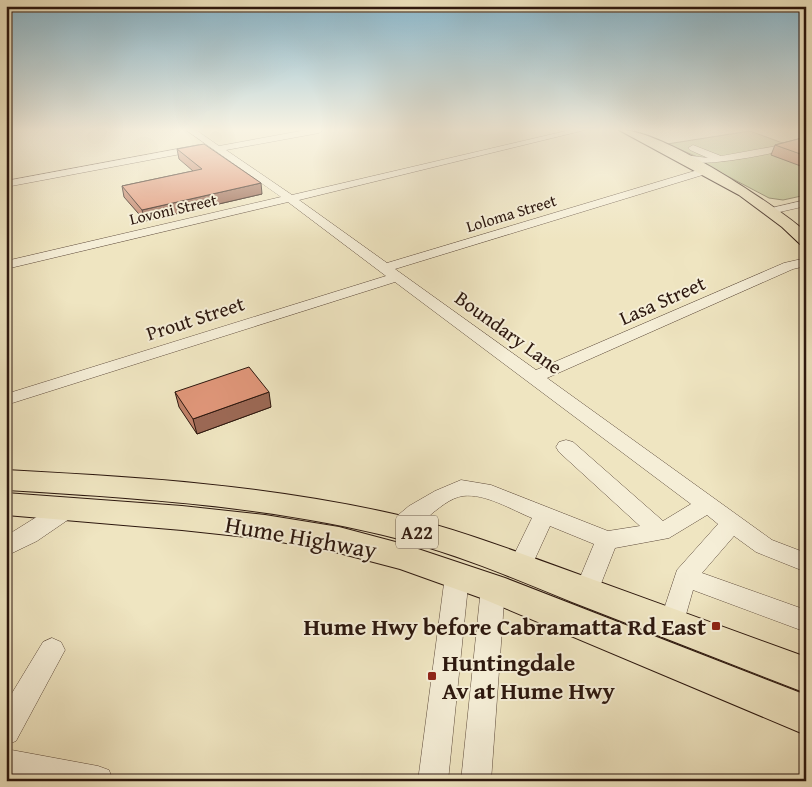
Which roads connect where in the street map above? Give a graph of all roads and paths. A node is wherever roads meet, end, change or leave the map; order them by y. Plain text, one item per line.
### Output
1 (103, 167) edge
2 (245, 167) edge
3 (423, 167) edge
4 (695, 167) edge
5 (705, 172) junction
6 (6, 184) edge
7 (288, 198) junction
8 (806, 203) edge
9 (770, 211) junction
10 (806, 241) edge
11 (806, 262) edge
12 (6, 265) edge
13 (391, 273) junction
14 (535, 377) junction
15 (6, 400) edge
16 (566, 446) dead end
17 (6, 480) edge
18 (6, 504) edge
19 (707, 504) junction
20 (67, 509) junction
21 (544, 516) junction
22 (732, 523) junction
23 (399, 527) junction
24 (661, 532) junction
25 (607, 540) junction
26 (6, 547) edge
27 (806, 563) edge
28 (457, 576) junction
29 (685, 577) junction
30 (506, 578) junction
31 (586, 592) junction
32 (806, 621) edge
33 (672, 624) junction
34 (52, 650) dead end
35 (806, 675) edge
36 (806, 715) edge
37 (6, 731) edge
38 (6, 764) edge
39 (98, 781) edge
40 (433, 781) edge
41 (476, 781) edge

1 - 6 street
2 - 7 street, Boundary Lane
3 - 7 street, Lovoni Street
4 - 5 main road
5 - 9 main road
5 - 13 street, Loloma Street
7 - 12 street, Lovoni Street
7 - 13 street, Boundary Lane
8 - 9 street
9 - 10 main road
11 - 14 street, Lasa Street
13 - 14 street, Boundary Lane
13 - 15 street, Prout Street
14 - 19 street, Boundary Lane
16 - 24 street
17 - 23 highway, Hume Highway / A22
18 - 20 highway, Hume Highway / A22
19 - 22 street, Boundary Lane
19 - 24 street
20 - 26 street
20 - 28 highway, Hume Highway / A22
21 - 23 street
21 - 25 street
21 - 30 street
22 - 27 street, Boundary Lane
22 - 29 street
23 - 30 highway, Hume Highway / A22
24 - 25 street
25 - 31 street
28 - 30 highway, Hume Highway / A22
28 - 40 street
29 - 32 street
29 - 33 street
30 - 31 highway, Hume Highway / A22
30 - 36 highway, Hume Highway / A22
30 - 41 street
31 - 33 highway, Hume Highway / A22
33 - 35 highway, Hume Highway / A22
34 - 37 street
38 - 39 street

